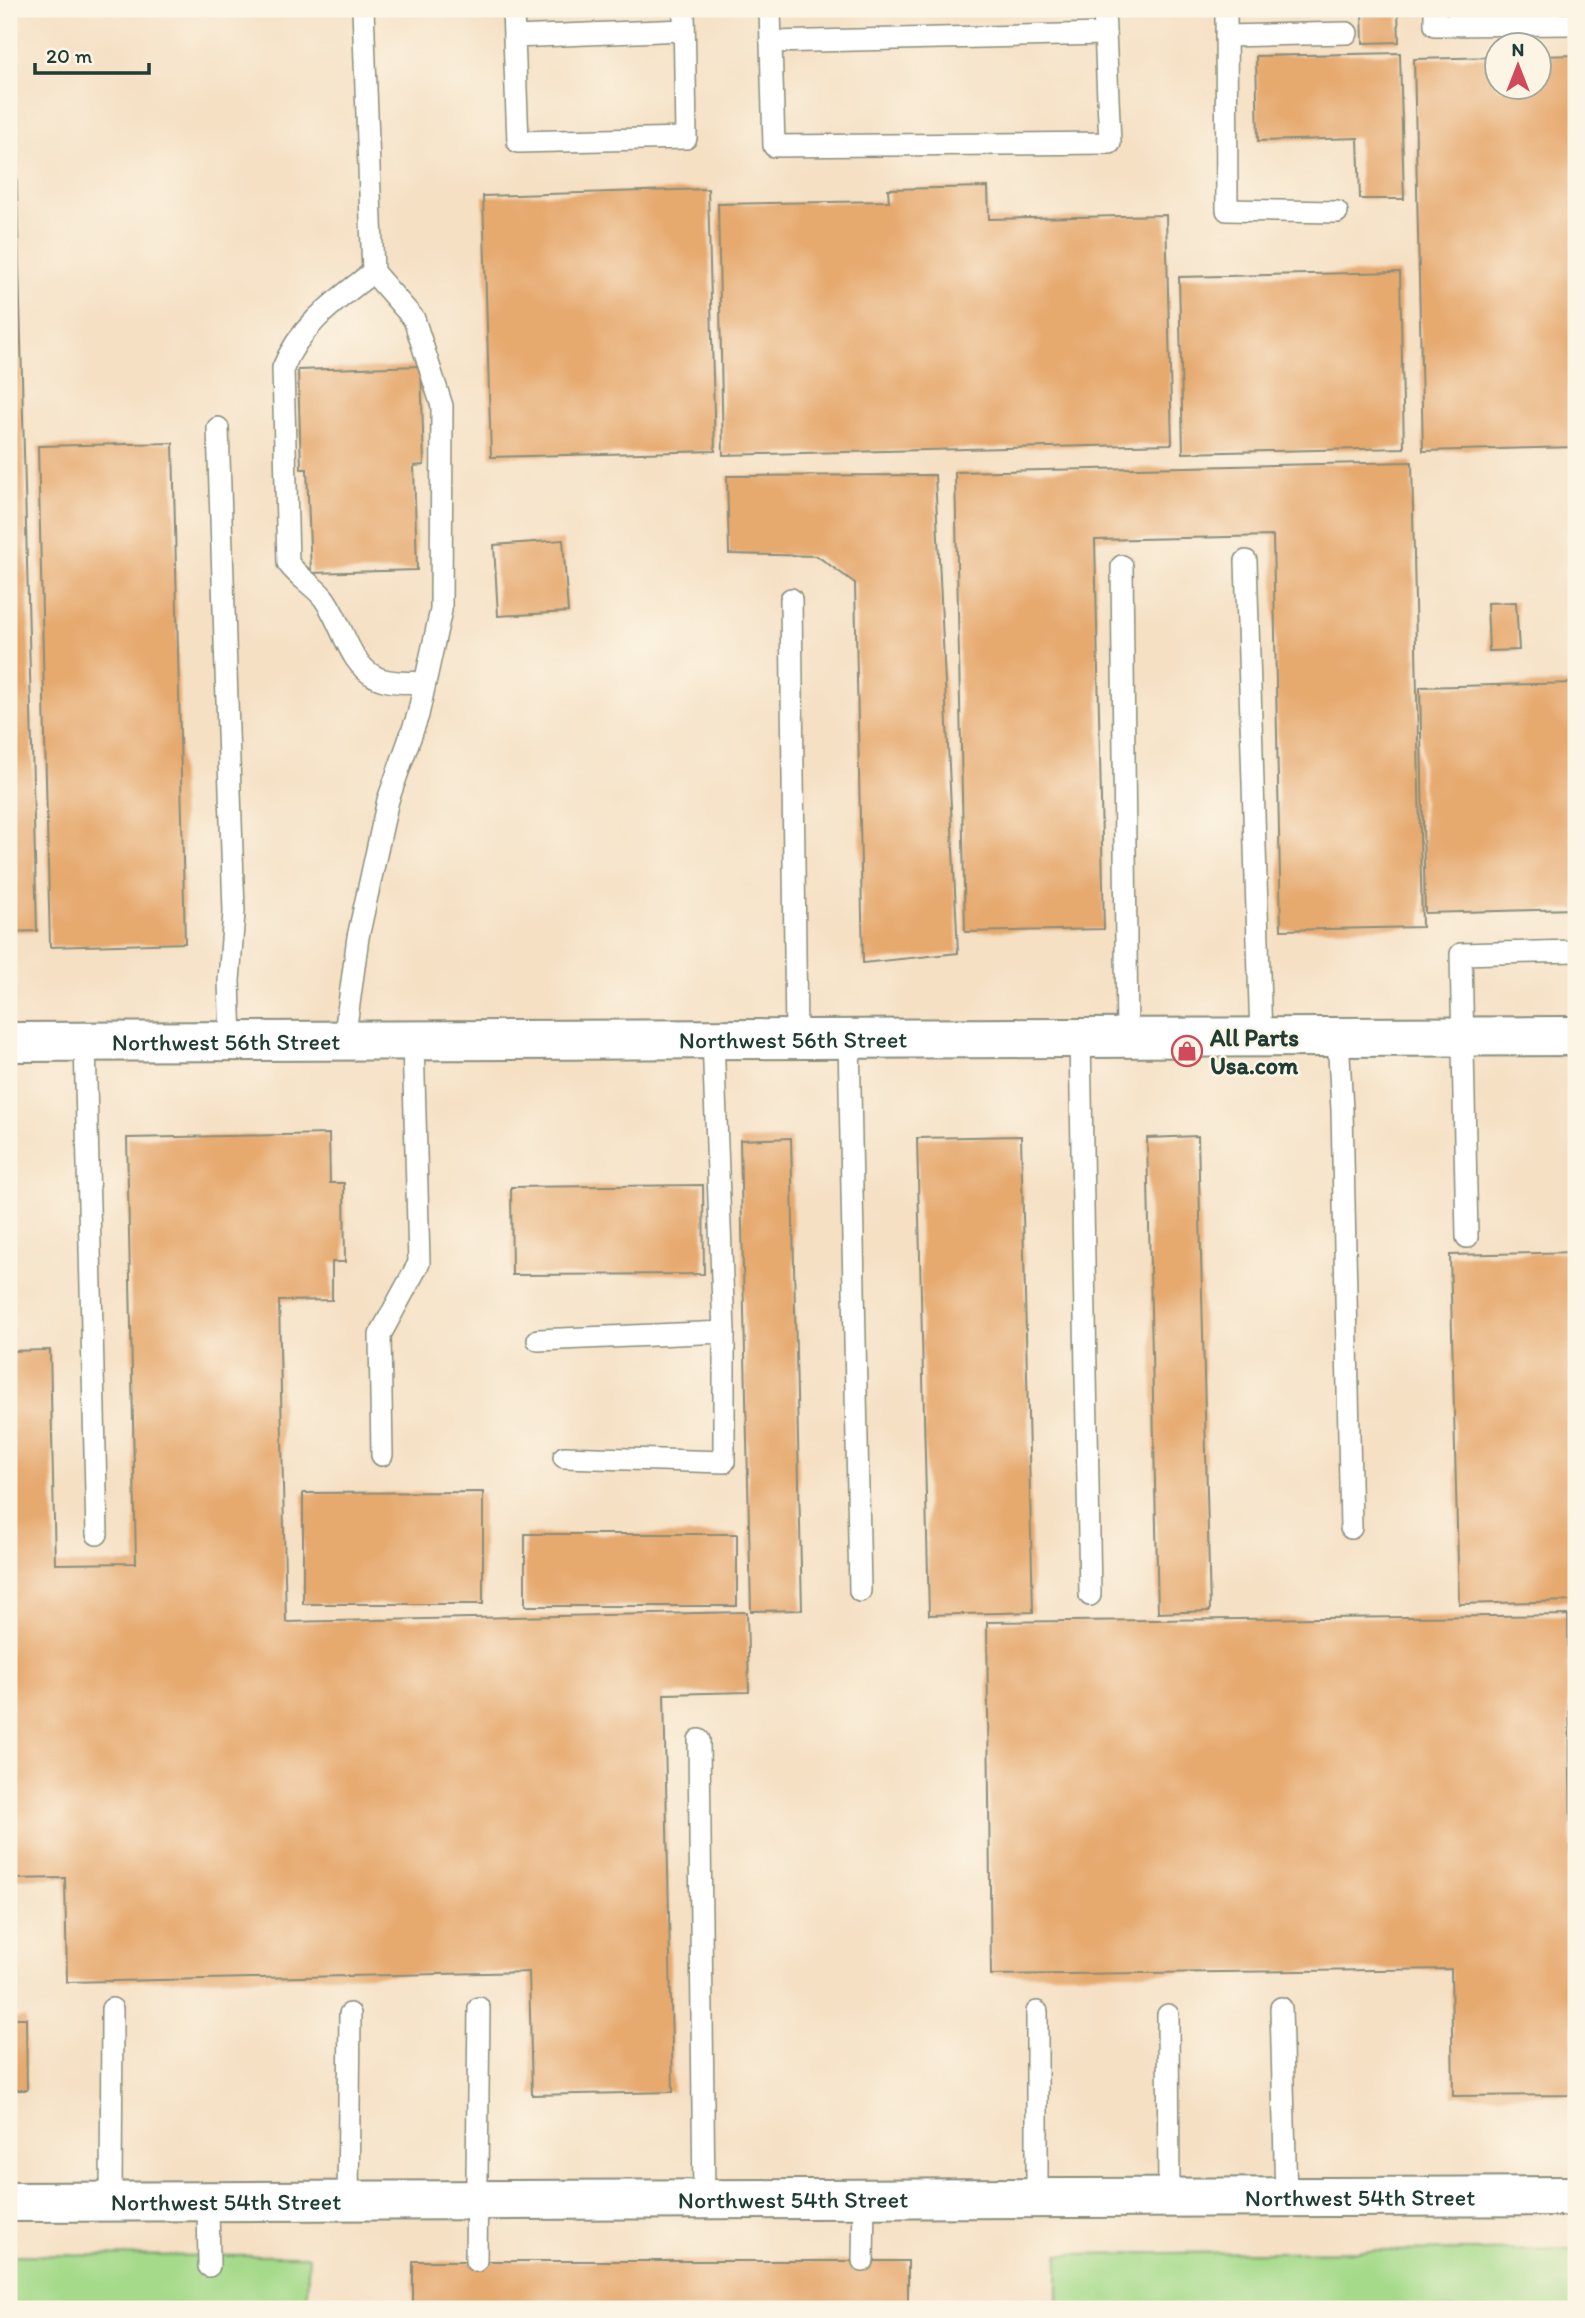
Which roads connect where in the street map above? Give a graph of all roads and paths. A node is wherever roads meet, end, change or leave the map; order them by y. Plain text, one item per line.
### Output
1 (363, 9) edge
2 (513, 9) edge
3 (684, 9) edge
4 (770, 9) edge
5 (1104, 9) edge
6 (1226, 9) edge
7 (1435, 9) edge
8 (1576, 23) edge
9 (684, 30) junction
10 (1348, 33) dead end
11 (1105, 34) junction
12 (1226, 36) junction
13 (514, 37) junction
14 (771, 42) junction
15 (1337, 212) dead end
16 (373, 272) junction
17 (218, 428) dead end
18 (1246, 561) dead end
19 (1122, 566) dead end
20 (791, 599) dead end
21 (425, 683) junction
22 (1576, 951) edge
23 (1462, 1036) junction
24 (1576, 1036) edge
25 (1127, 1037) junction
26 (1261, 1037) junction
27 (1338, 1037) junction
28 (1080, 1038) junction
29 (713, 1039) junction
30 (796, 1039) junction
31 (849, 1039) junction
32 (231, 1041) junction
33 (344, 1041) junction
34 (413, 1041) junction
35 (9, 1042) edge
36 (85, 1042) junction
37 (1467, 1237) dead end
38 (724, 1332) junction
39 (538, 1340) dead end
40 (382, 1455) dead end
41 (564, 1457) dead end
42 (1351, 1528) dead end
43 (97, 1534) dead end
44 (860, 1591) dead end
45 (1090, 1595) dead end
46 (699, 1740) dead end
47 (479, 2008) dead end
48 (1281, 2008) dead end
49 (112, 2009) dead end
50 (1037, 2012) dead end
51 (350, 2014) dead end
52 (1168, 2015) dead end
53 (1576, 2196) edge
54 (1286, 2197) junction
55 (1037, 2198) junction
56 (1169, 2198) junction
57 (864, 2199) junction
58 (478, 2200) junction
59 (704, 2200) junction
60 (348, 2201) junction
61 (9, 2202) edge
62 (111, 2202) junction
63 (208, 2202) junction
64 (476, 2262) dead end
65 (863, 2262) dead end
66 (209, 2266) dead end

1 - 16 lane
2 - 13 lane
3 - 9 lane
4 - 14 lane
5 - 11 lane
6 - 12 lane
7 - 8 lane
9 - 13 lane
9 - 13 lane
10 - 12 lane
11 - 14 lane
11 - 14 lane
12 - 15 lane
16 - 21 lane
16 - 21 lane
17 - 32 lane
18 - 26 lane
19 - 25 lane
20 - 30 lane
21 - 33 lane
22 - 23 lane
23 - 24 street, Northwest 56th Street
23 - 27 street, Northwest 56th Street
23 - 37 lane
25 - 26 street, Northwest 56th Street
25 - 28 street, Northwest 56th Street
26 - 27 street, Northwest 56th Street
27 - 42 lane
28 - 31 street, Northwest 56th Street
28 - 45 lane
29 - 30 street, Northwest 56th Street
29 - 34 street, Northwest 56th Street
29 - 38 lane
30 - 31 street, Northwest 56th Street
31 - 44 lane
32 - 33 street, Northwest 56th Street
32 - 36 street, Northwest 56th Street
33 - 34 street, Northwest 56th Street
34 - 40 lane
35 - 36 street, Northwest 56th Street
36 - 43 lane
38 - 39 lane
38 - 41 lane
46 - 59 lane
47 - 58 lane
48 - 54 lane
49 - 62 lane
50 - 55 lane
51 - 60 lane
52 - 56 lane
53 - 54 street, Northwest 54th Street
54 - 56 street, Northwest 54th Street
55 - 56 street, Northwest 54th Street
55 - 57 street, Northwest 54th Street
57 - 59 street, Northwest 54th Street
57 - 65 lane
58 - 59 street, Northwest 54th Street
58 - 60 street, Northwest 54th Street
58 - 64 lane
60 - 63 street, Northwest 54th Street
61 - 62 street, Northwest 54th Street
62 - 63 street, Northwest 54th Street
63 - 66 lane

